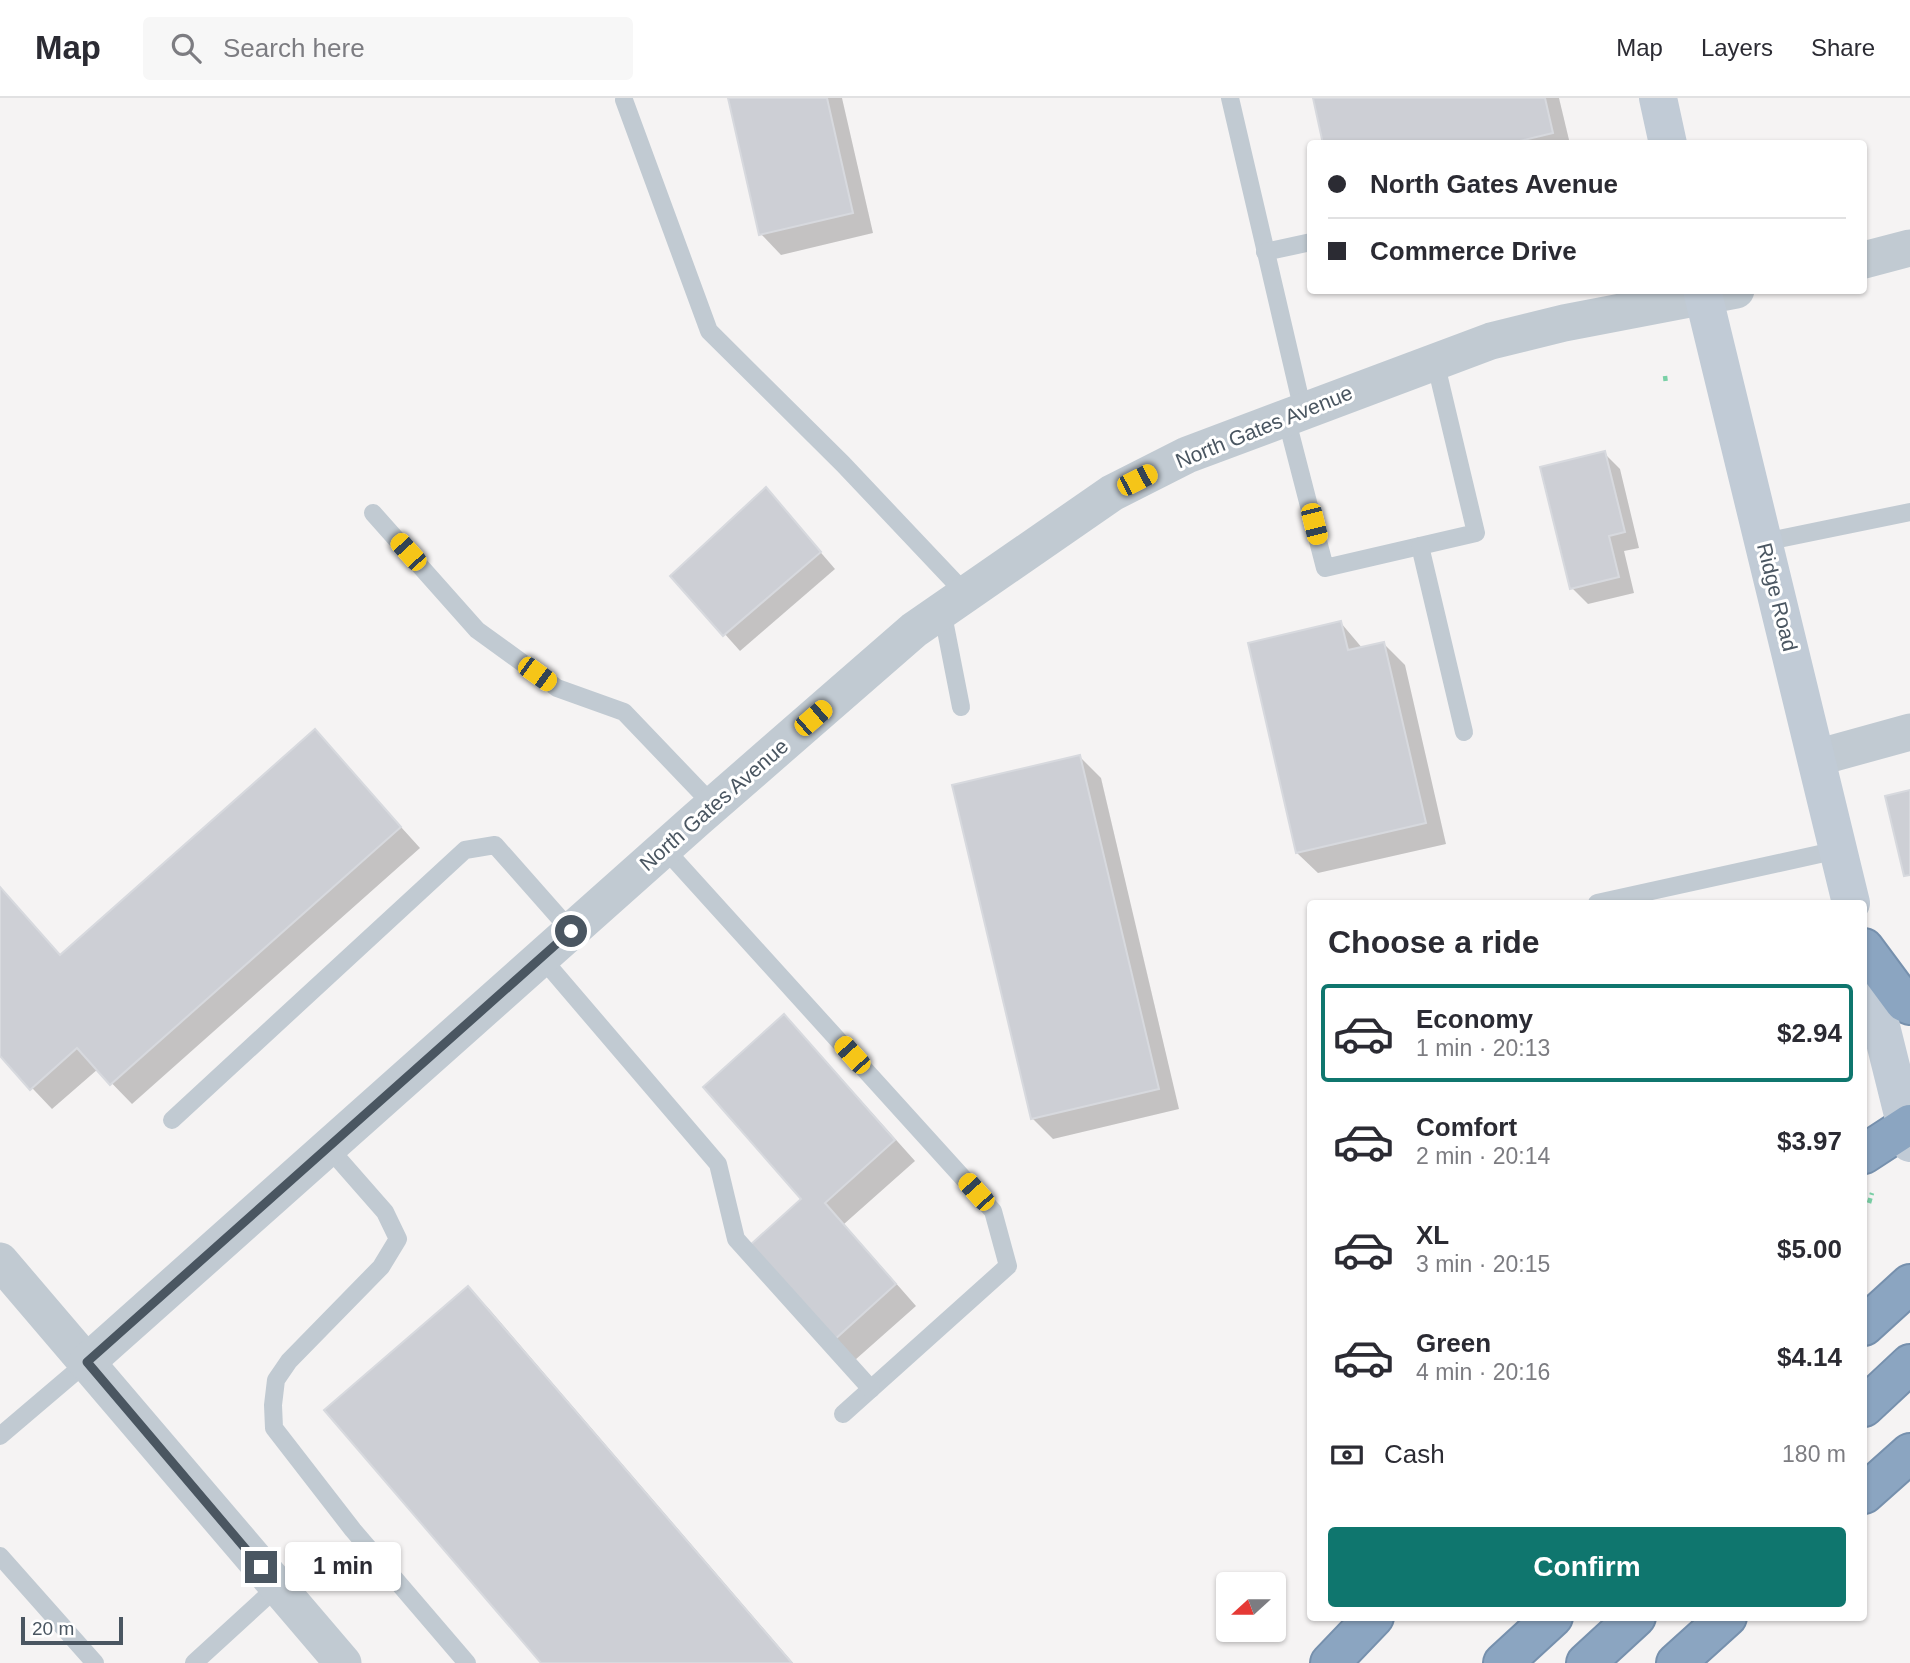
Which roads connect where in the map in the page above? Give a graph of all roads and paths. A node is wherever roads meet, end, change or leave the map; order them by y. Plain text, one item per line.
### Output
1 (1230, 98) edge
2 (1658, 98) edge
3 (624, 100) edge
4 (1667, 140) edge
5 (1307, 243) edge
6 (1910, 248) edge
7 (1265, 252) junction
8 (1867, 259) edge
9 (1709, 294) edge
10 (1714, 294) edge
11 (1435, 360) junction
12 (1665, 376) dead end
13 (1666, 384) dead end
14 (1294, 414) junction
15 (1910, 512) edge
16 (373, 513) dead end
17 (1764, 542) junction
18 (1420, 545) junction
19 (953, 602) junction
20 (961, 707) dead end
21 (1464, 732) dead end
22 (1910, 732) edge
23 (1816, 758) junction
24 (713, 805) junction
25 (664, 848) junction
26 (1838, 850) junction
27 (1611, 900) edge
28 (1850, 900) edge
29 (571, 931) junction
30 (1867, 952) edge
31 (541, 957) junction
32 (1867, 970) edge
33 (1910, 1005) edge
34 (172, 1121) dead end
35 (1908, 1132) edge
36 (328, 1147) junction
37 (1867, 1152) edge
38 (1872, 1193) dead end
39 (1869, 1203) dead end
40 (0, 1261) edge
41 (1910, 1284) edge
42 (1867, 1323) edge
43 (87, 1362) junction
44 (1901, 1373) edge
45 (871, 1389) junction
46 (1867, 1404) edge
47 (843, 1414) dead end
48 (0, 1436) edge
49 (1910, 1453) edge
50 (1867, 1491) edge
51 (0, 1556) edge
52 (278, 1587) junction
53 (1370, 1621) edge
54 (1548, 1621) edge
55 (1632, 1621) edge
56 (1723, 1621) edge
57 (95, 1663) edge
58 (194, 1663) edge
59 (343, 1663) edge
60 (467, 1663) edge
61 (1331, 1663) edge
62 (1503, 1663) edge
63 (1586, 1663) edge
64 (1676, 1663) edge

1 - 7 lane
2 - 4 main road
3 - 19 lane
5 - 7 lane
6 - 8 street
7 - 14 lane
9 - 11 street, North Gates Avenue
10 - 17 main road, Ridge Road
11 - 14 street, North Gates Avenue
11 - 18 lane
12 - 13 path
14 - 18 lane
14 - 19 street, North Gates Avenue
15 - 17 lane
16 - 24 lane
17 - 23 main road, Ridge Road
18 - 21 lane
19 - 20 lane
19 - 24 street, North Gates Avenue
22 - 23 street
23 - 26 main road, Ridge Road
24 - 25 street, North Gates Avenue
25 - 29 street, North Gates Avenue
25 - 45 lane
26 - 27 lane
26 - 28 main road, Ridge Road
29 - 31 street, North Gates Avenue
29 - 34 lane
30 - 33 highway
31 - 36 street, North Gates Avenue
31 - 45 lane
32 - 35 main road
35 - 37 highway
36 - 43 street, North Gates Avenue
36 - 60 lane
38 - 39 path
40 - 43 street
41 - 42 highway
43 - 48 lane
43 - 52 street
44 - 46 highway
45 - 47 lane
49 - 50 highway
51 - 57 lane
52 - 58 lane
52 - 59 street
53 - 61 highway
54 - 62 highway
55 - 63 highway
56 - 64 highway

